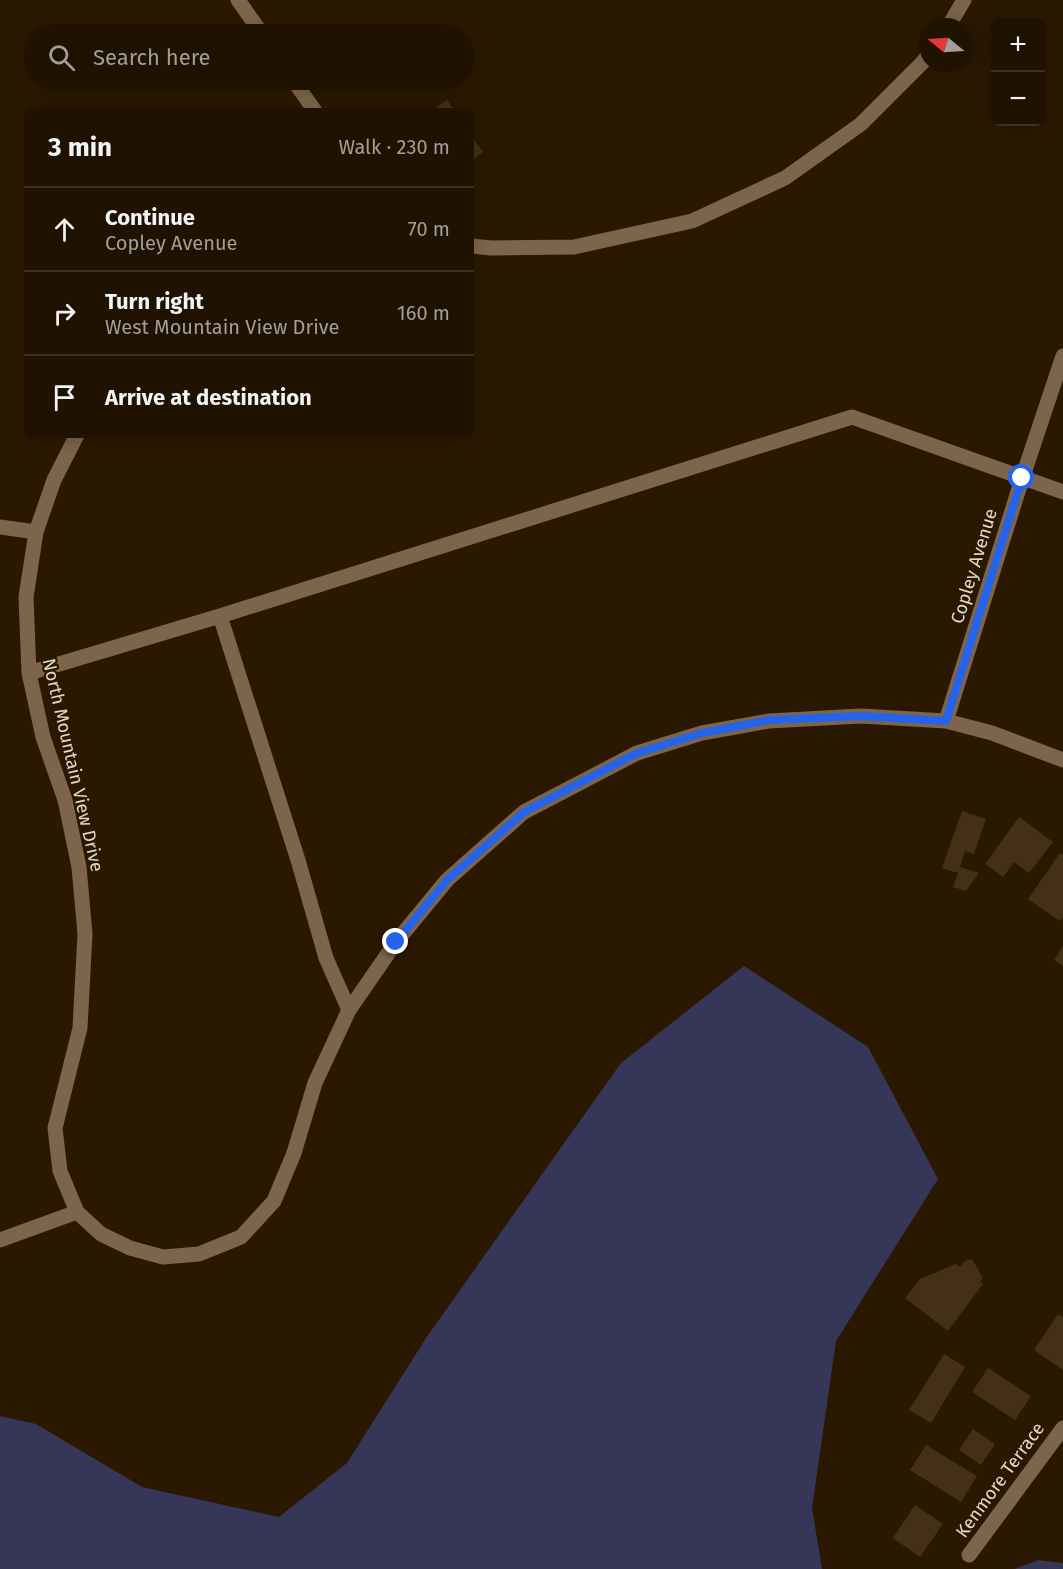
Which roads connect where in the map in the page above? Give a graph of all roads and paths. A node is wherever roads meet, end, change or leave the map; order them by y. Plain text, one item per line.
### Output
1 (238, 0) edge
2 (964, 0) edge
3 (953, 18) edge
4 (255, 24) edge
5 (919, 64) edge
6 (300, 90) edge
7 (313, 108) edge
8 (474, 246) edge
9 (1063, 356) edge
10 (75, 438) edge
11 (1022, 478) junction
12 (1063, 492) edge
13 (0, 527) edge
14 (36, 532) junction
15 (220, 616) junction
16 (29, 673) junction
17 (946, 721) junction
18 (1063, 760) edge
19 (349, 1010) junction
20 (77, 1212) junction
21 (0, 1240) edge
22 (1063, 1428) edge
23 (969, 1555) dead end

1 - 4 street
2 - 3 street
5 - 8 street
6 - 7 street
9 - 11 street, Copley Avenue
10 - 14 street, North Mountain View Drive
11 - 12 street
11 - 15 street
11 - 17 street, Copley Avenue
13 - 14 street
14 - 16 street, North Mountain View Drive
15 - 16 street
15 - 19 street
16 - 20 street, North Mountain View Drive
17 - 18 street, North Mountain View Drive
17 - 19 street, North Mountain View Drive
19 - 20 street, North Mountain View Drive
20 - 21 street
22 - 23 street, Kenmore Terrace

